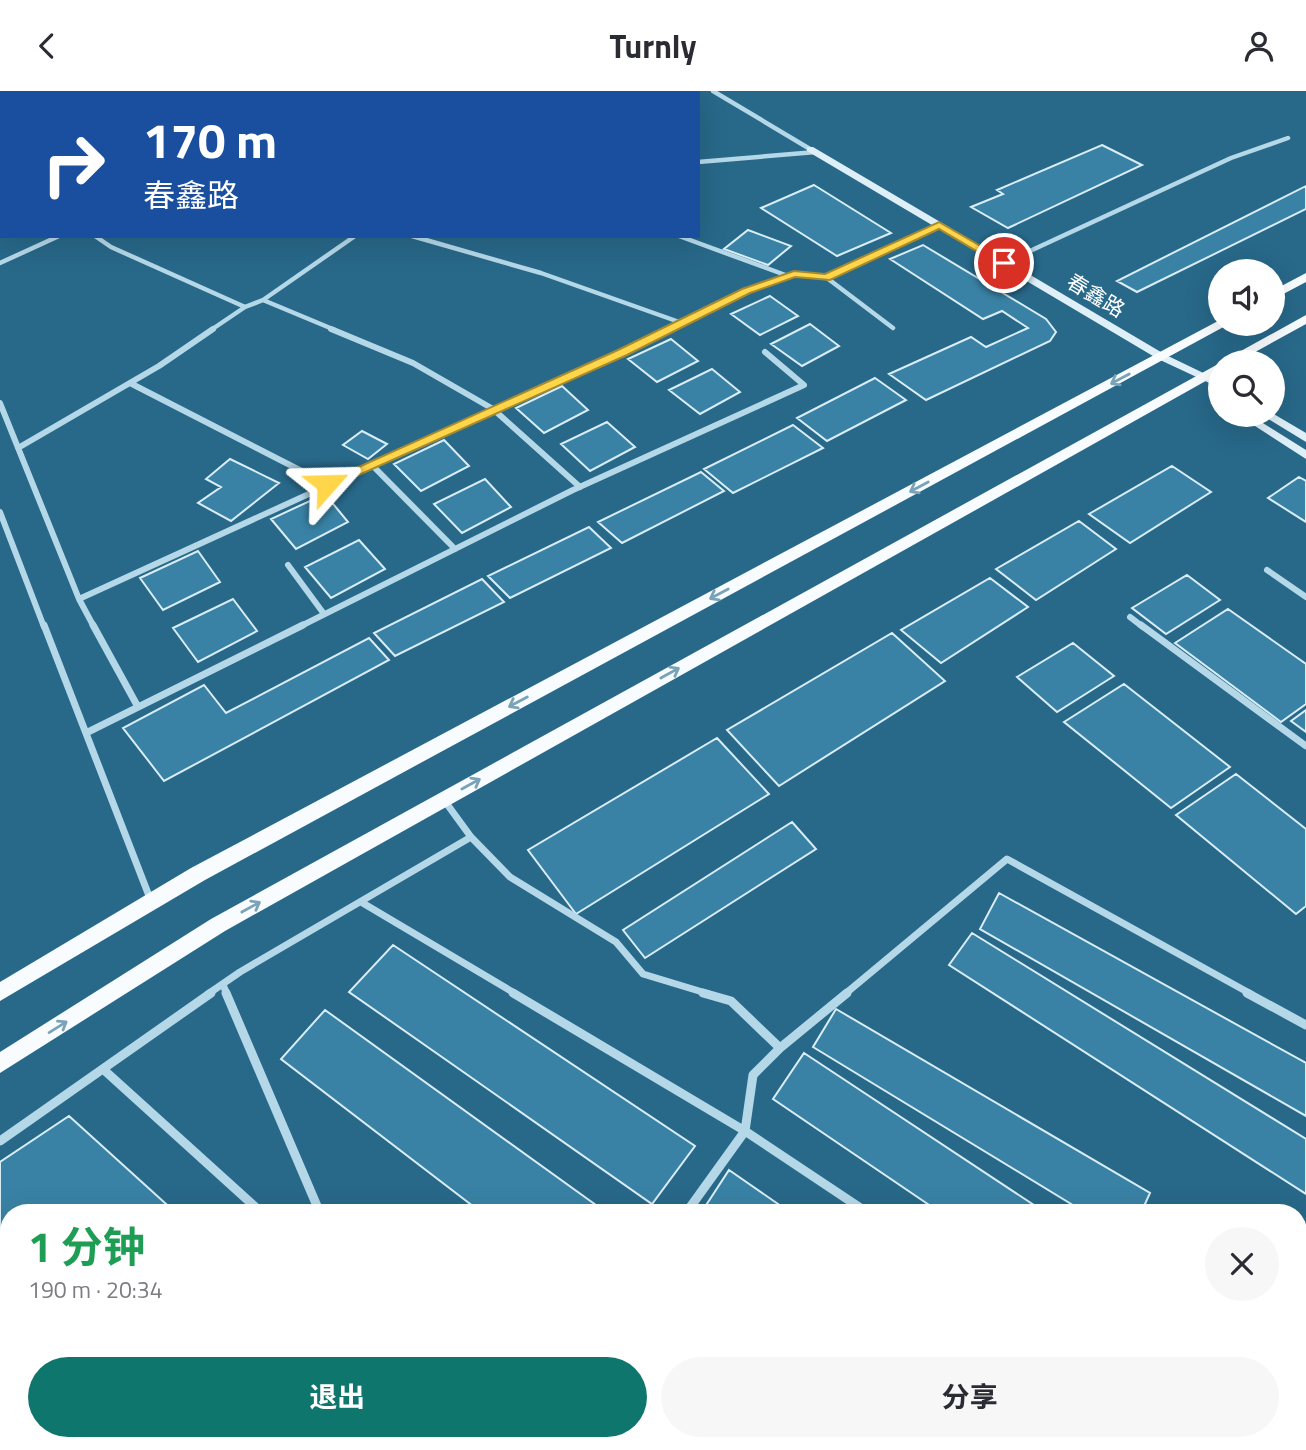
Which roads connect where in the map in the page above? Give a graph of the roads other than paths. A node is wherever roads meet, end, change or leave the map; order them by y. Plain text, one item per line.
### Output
1 (713, 91) edge
2 (1288, 138) dead end
3 (813, 150) junction
4 (700, 162) edge
5 (939, 225) junction
6 (55, 238) edge
7 (98, 238) edge
8 (352, 238) edge
9 (419, 238) edge
10 (684, 238) edge
11 (0, 263) edge
12 (1004, 263) junction
13 (789, 276) junction
14 (1306, 277) edge
15 (827, 278) junction
16 (1285, 289) edge
17 (263, 300) junction
18 (245, 307) junction
19 (1306, 319) edge
20 (682, 323) junction
21 (894, 328) dead end
22 (1208, 332) edge
23 (1250, 350) edge
24 (765, 352) dead end
25 (1162, 357) junction
26 (1208, 374) edge
27 (130, 383) junction
28 (0, 403) edge
29 (493, 409) junction
30 (1285, 425) edge
31 (1262, 427) edge
32 (1306, 438) edge
33 (18, 449) junction
34 (1306, 455) edge
35 (372, 464) junction
36 (327, 484) junction
37 (580, 487) junction
38 (0, 512) edge
39 (455, 549) junction
40 (288, 565) dead end
41 (1267, 571) dead end
42 (1306, 597) edge
43 (79, 599) junction
44 (324, 614) junction
45 (1130, 617) dead end
46 (138, 707) junction
47 (86, 733) junction
48 (1306, 746) edge
49 (444, 800) junction
50 (471, 837) junction
51 (151, 902) junction
52 (360, 902) junction
53 (223, 985) junction
54 (0, 992) edge
55 (1306, 1025) edge
56 (780, 1048) junction
57 (0, 1063) edge
58 (104, 1070) junction
59 (745, 1131) junction
60 (0, 1141) edge
61 (252, 1204) edge
62 (316, 1204) edge
63 (692, 1204) edge
64 (854, 1204) edge

1 - 3 street
2 - 12 street
3 - 4 street
3 - 5 main road, 春鑫路
5 - 12 main road, 春鑫路
5 - 15 street
6 - 11 street
7 - 18 street
8 - 17 street
9 - 20 street
10 - 13 street
12 - 25 main road, 春鑫路
13 - 15 street
13 - 20 street
14 - 16 main road
15 - 21 street
17 - 18 street
17 - 29 street
18 - 27 street
19 - 23 main road
20 - 29 street
22 - 25 main road
24 - 37 street
25 - 26 main road, 春鑫路
25 -> 51 main road
49 -> 26 main road
27 - 33 street
27 - 36 street
28 - 33 street
29 - 35 street
29 - 37 street
30 - 32 main road
31 - 34 main road
33 - 43 street
35 - 36 street
35 - 39 street
36 - 43 street
37 - 39 street
38 - 47 street
39 - 44 street
40 - 44 street
41 - 42 street
43 - 46 street
44 - 46 street
45 - 48 street
46 - 47 street
47 - 51 street
49 - 50 street
57 -> 49 main road
50 - 52 street
50 - 56 street
51 - 54 main road
52 - 53 street
52 - 59 street
53 - 58 street
53 - 62 street
55 - 56 street
56 - 59 street
58 - 60 street
58 - 61 street
59 - 63 street
59 - 64 street

